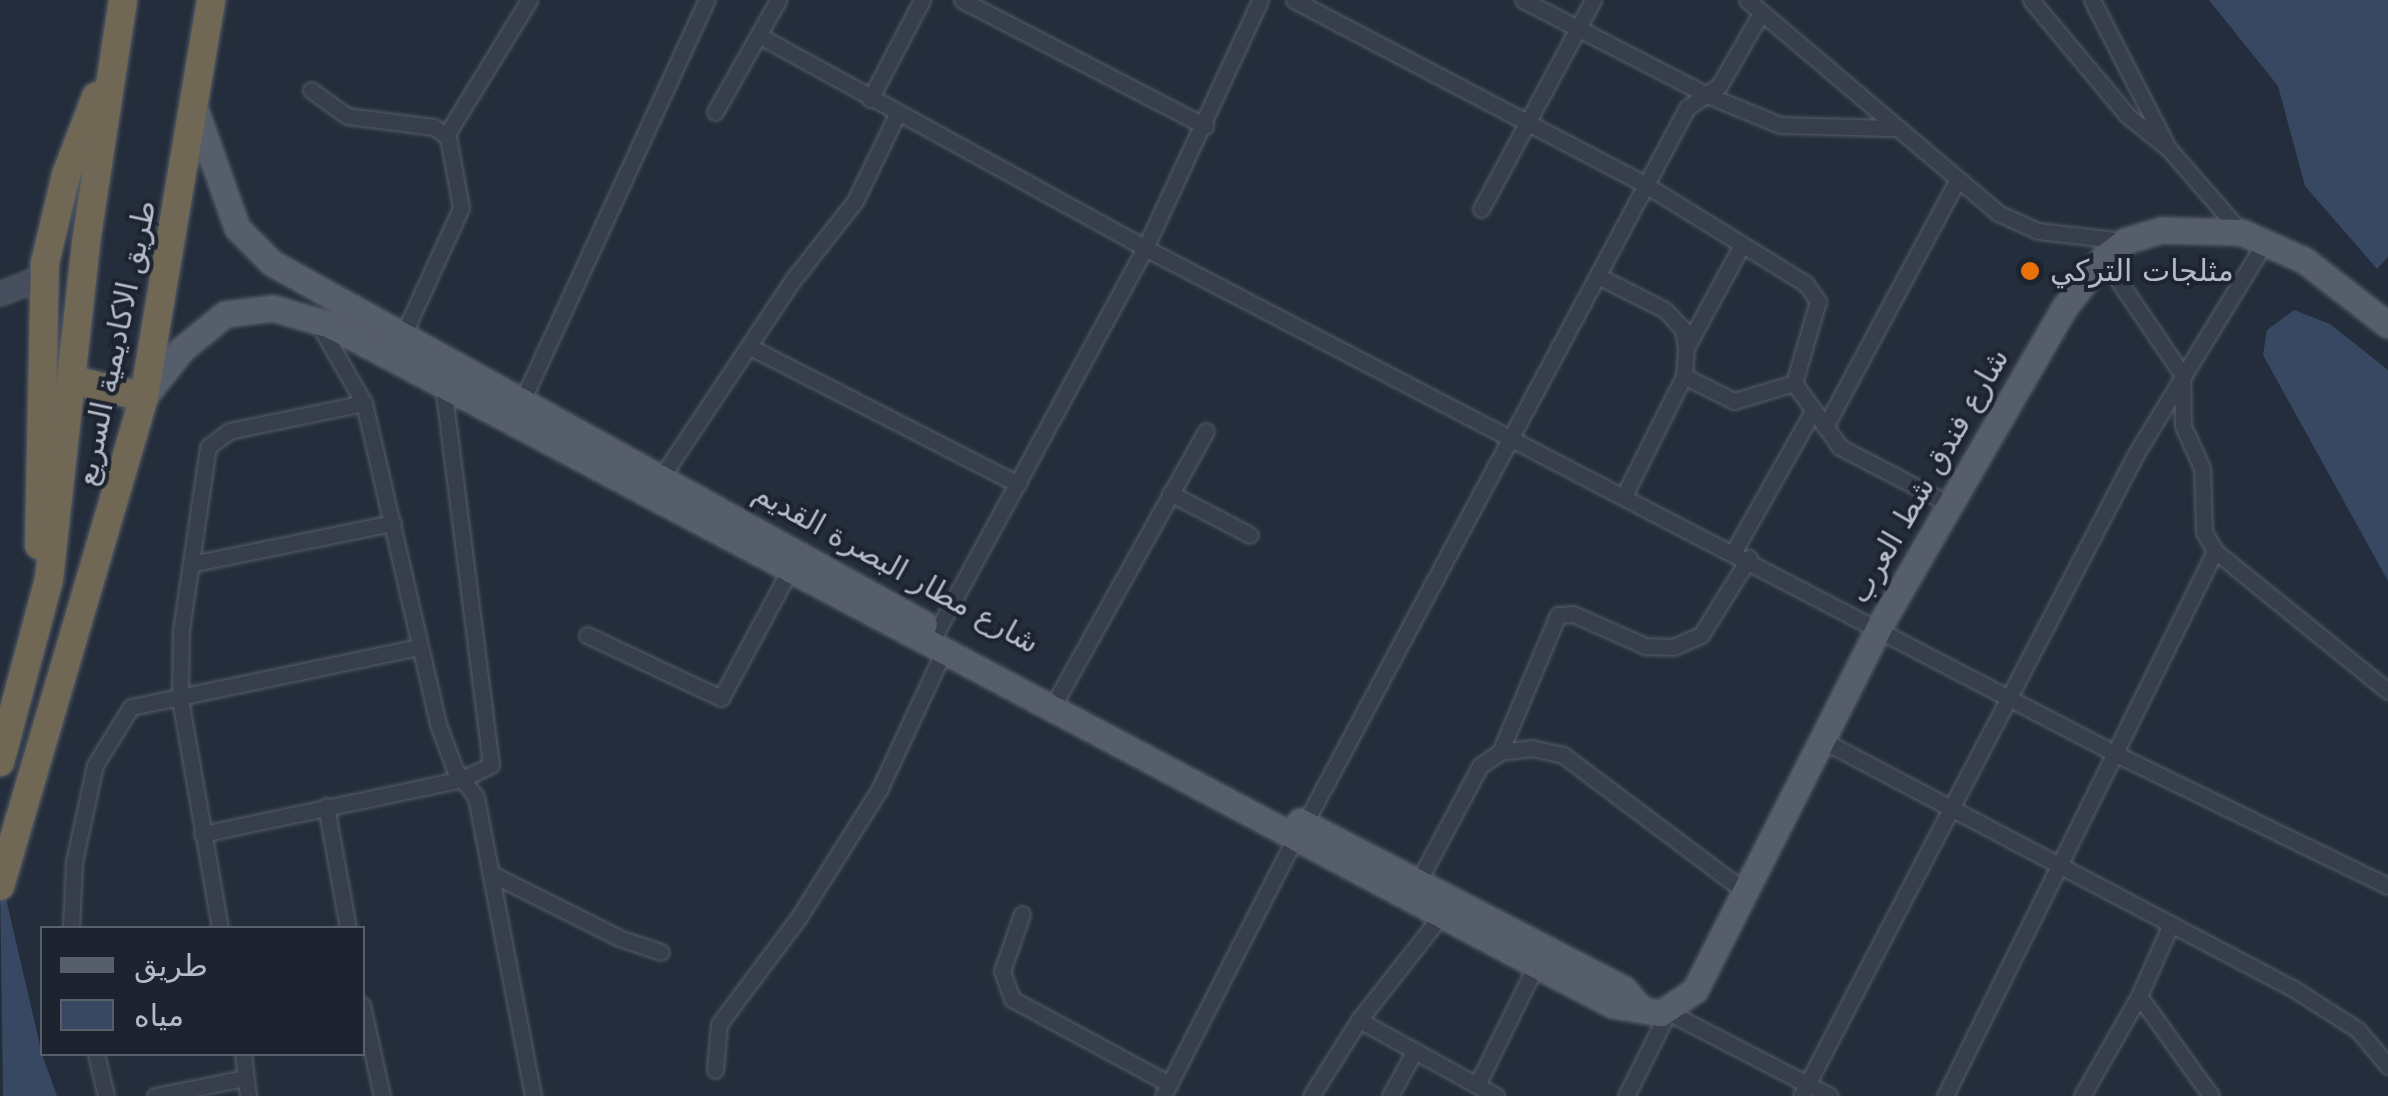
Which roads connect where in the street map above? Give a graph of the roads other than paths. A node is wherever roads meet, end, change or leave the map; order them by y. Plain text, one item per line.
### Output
1 (122, 0) edge
2 (211, 0) edge
3 (529, 0) edge
4 (707, 0) edge
5 (778, 0) edge
6 (922, 0) edge
7 (962, 0) edge
8 (1005, 0) edge
9 (1260, 0) edge
10 (1294, 0) edge
11 (1523, 0) edge
12 (1593, 0) edge
13 (1747, 0) edge
14 (2031, 0) edge
15 (2092, 0) edge
16 (1761, 12) junction
17 (992, 15) junction
18 (1580, 28) junction
19 (758, 35) junction
20 (114, 48) junction
21 (311, 90) dead end
22 (1707, 95) junction
23 (870, 99) junction
24 (196, 112) junction
25 (714, 112) dead end
26 (897, 114) junction
27 (1205, 126) junction
28 (1525, 126) junction
29 (1892, 128) junction
30 (446, 134) junction
31 (2168, 148) junction
32 (1956, 182) junction
33 (1646, 185) junction
34 (1481, 209) dead end
35 (2254, 236) junction
36 (2125, 241) junction
37 (1742, 245) junction
38 (1145, 248) junction
39 (2104, 258) junction
40 (1598, 276) junction
41 (44, 277) junction
42 (0, 294) edge
43 (316, 320) junction
44 (2388, 325) edge
45 (403, 335) junction
46 (750, 348) junction
47 (1686, 348) junction
48 (2182, 374) junction
49 (1684, 376) junction
50 (72, 380) junction
51 (442, 380) junction
52 (1794, 383) junction
53 (144, 396) junction
54 (524, 398) junction
55 (364, 402) junction
56 (1813, 411) junction
57 (1825, 428) junction
58 (1206, 431) dead end
59 (1513, 435) junction
60 (662, 476) junction
61 (1018, 484) junction
62 (1170, 493) junction
63 (1624, 496) junction
64 (1949, 504) junction
65 (392, 523) junction
66 (1250, 536) dead end
67 (2215, 551) junction
68 (1742, 554) junction
69 (191, 564) junction
70 (789, 572) junction
71 (1879, 628) junction
72 (587, 635) dead end
73 (940, 642) junction
74 (419, 647) junction
75 (32, 655) junction
76 (2388, 691) edge
77 (1058, 695) junction
78 (180, 698) junction
79 (2010, 698) junction
80 (1820, 739) junction
81 (1500, 752) junction
82 (2118, 755) junction
83 (0, 762) edge
84 (462, 779) junction
85 (326, 806) junction
86 (1952, 808) junction
87 (1300, 831) junction
88 (202, 834) junction
89 (2060, 866) junction
90 (490, 873) junction
91 (1418, 882) junction
92 (0, 886) edge
93 (2388, 886) edge
94 (1742, 890) junction
95 (1022, 914) dead end
96 (1442, 914) junction
97 (71, 926) edge
98 (220, 926) edge
99 (348, 926) edge
100 (2170, 926) junction
101 (661, 952) dead end
102 (1536, 965) junction
103 (2140, 996) junction
104 (1640, 1008) junction
105 (1668, 1012) junction
106 (365, 1016) edge
107 (1359, 1020) junction
108 (1414, 1050) junction
109 (96, 1056) edge
110 (243, 1056) edge
111 (2388, 1066) edge
112 (715, 1070) dead end
113 (246, 1078) junction
114 (1477, 1086) junction
115 (1166, 1090) edge
116 (1804, 1090) edge
117 (106, 1096) edge
118 (155, 1096) edge
119 (248, 1096) edge
120 (382, 1096) edge
121 (533, 1096) edge
122 (1311, 1096) edge
123 (1390, 1096) edge
124 (1496, 1096) edge
125 (1626, 1096) edge
126 (1830, 1096) edge
127 (1945, 1096) edge
128 (2082, 1096) edge
129 (2210, 1096) edge

1 - 20 highway, طريق الاكاديمية السريع
2 - 24 highway, طريق الاكاديمية السريع
3 - 30 street
4 - 54 street
5 - 19 street
6 - 23 street
7 - 17 street
8 - 17 street
9 - 27 street
10 - 28 street
11 - 18 street
12 - 18 street
13 - 16 street
14 - 31 street
15 - 31 street
16 - 22 street
16 - 29 street
17 - 27 street
18 - 22 street
18 - 28 street
19 - 23 street
19 - 25 street
20 - 41 highway
20 - 50 highway, طريق الاكاديمية السريع
21 - 30 street
22 - 29 street
22 - 33 street
23 - 26 street
24 - 45 main road, شارع مطار البصرة القديم
24 - 53 highway, طريق الاكاديمية السريع
26 - 38 street
26 - 46 street
27 - 38 street
28 - 33 street
28 - 34 street
29 - 32 street
30 - 45 street
31 - 35 street
32 - 36 street
32 - 57 street
33 - 37 street
33 - 40 street
35 - 36 main road, شارع فندق شط العرب
35 - 44 main road, شارع فندق شط العرب
35 - 48 street
36 - 39 main road, شارع فندق شط العرب
37 - 47 street
37 - 52 street
38 - 59 street
38 - 61 street
39 - 48 street
39 - 64 main road, شارع فندق شط العرب
40 - 47 street
40 - 59 street
41 - 42 street
41 - 75 highway
43 - 51 main road, شارع مطار البصرة القديم
43 - 53 main road, شارع مطار البصرة القديم
43 - 55 street
45 - 54 main road, شارع مطار البصرة القديم
46 - 60 street
46 - 61 street
47 - 49 street
48 - 67 street
48 - 79 street
49 - 52 street
49 - 63 street
50 - 53 highway
50 - 75 highway, طريق الاكاديمية السريع
51 - 70 main road, شارع مطار البصرة القديم
51 - 84 street
52 - 56 street
53 - 92 highway, طريق الاكاديمية السريع
54 - 60 main road, شارع مطار البصرة القديم
55 - 65 street
55 - 69 street
56 - 57 street
56 - 68 street
57 - 64 street
58 - 62 street
59 - 63 street
59 - 87 street
60 - 73 main road, شارع مطار البصرة القديم
61 - 73 street
62 - 66 street
62 - 77 street
63 - 68 street
64 - 71 main road, شارع فندق شط العرب
65 - 69 street
65 - 74 street
67 - 76 street
67 - 82 street
68 - 71 street
68 - 81 street
69 - 78 street
70 - 72 street
70 - 73 main road, شارع مطار البصرة القديم
71 - 79 street
71 - 80 main road, شارع فندق شط العرب
73 - 77 main road, شارع مطار البصرة القديم
73 - 87 main road, شارع مطار البصرة القديم
73 - 112 street
74 - 78 street
74 - 84 street
75 - 83 highway, طريق الاكاديمية السريع
77 - 87 main road, شارع مطار البصرة القديم
78 - 88 street
78 - 97 street
79 - 82 street
79 - 86 street
80 - 86 street
80 - 94 main road, شارع فندق شط العرب
81 - 91 street
81 - 94 street
82 - 89 street
82 - 93 street
84 - 85 street
84 - 90 street
85 - 88 street
85 - 99 street
86 - 89 street
86 - 116 street
87 - 91 main road, شارع مطار البصرة القديم
87 - 96 main road, شارع مطار البصرة القديم
87 - 115 street
88 - 98 street
89 - 100 street
89 - 127 street
90 - 101 street
90 - 121 street
91 - 104 main road, شارع مطار البصرة القديم
94 - 105 main road, شارع فندق شط العرب
95 - 115 street
96 - 102 main road, شارع مطار البصرة القديم
96 - 107 street
100 - 103 street
100 - 111 street
102 - 104 main road, شارع مطار البصرة القديم
102 - 114 street
103 - 128 street
103 - 129 street
104 - 105 main road, شارع مطار البصرة القديم
105 - 116 street
105 - 125 street
106 - 120 street
107 - 108 street
107 - 122 street
108 - 114 street
108 - 123 street
109 - 117 street
110 - 113 street
113 - 118 street
113 - 119 street
114 - 124 street
116 - 126 street

